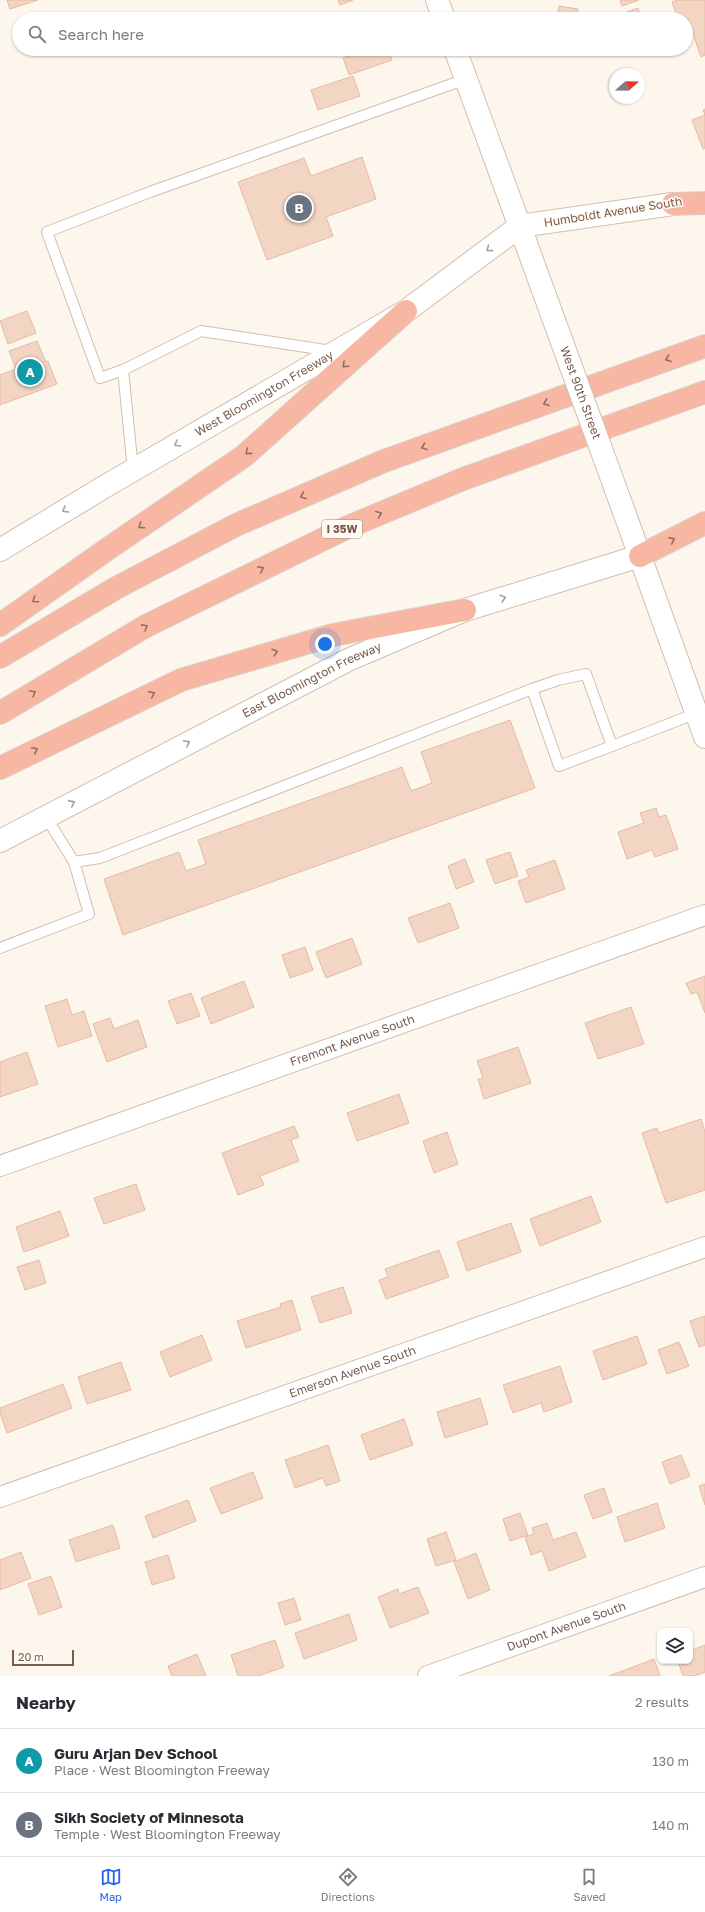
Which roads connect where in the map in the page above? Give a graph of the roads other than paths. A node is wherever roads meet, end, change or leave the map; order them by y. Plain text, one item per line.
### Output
1 (437, 0) edge
2 (441, 12) edge
3 (458, 56) edge
4 (466, 79) junction
5 (705, 195) edge
6 (705, 203) edge
7 (673, 204) junction
8 (520, 226) junction
9 (406, 311) junction
10 (705, 346) edge
11 (336, 352) junction
12 (123, 370) junction
13 (705, 392) edge
14 (132, 470) junction
15 (705, 524) edge
16 (0, 550) edge
17 (640, 556) junction
18 (465, 610) junction
19 (0, 625) edge
20 (0, 657) edge
21 (532, 690) junction
22 (0, 713) edge
23 (696, 713) junction
24 (705, 737) edge
25 (612, 746) junction
26 (0, 768) edge
27 (46, 816) junction
28 (0, 841) edge
29 (74, 862) junction
30 (705, 915) edge
31 (0, 948) edge
32 (0, 1166) edge
33 (705, 1247) edge
34 (0, 1498) edge
35 (705, 1577) edge
36 (428, 1676) edge

1 - 2 street
3 - 4 street, West 90th Street
4 - 8 street, West 90th Street
4 - 12 lane
5 - 7 street, Humboldt Avenue South
6 - 7 highway
7 - 8 street, Humboldt Avenue South
8 -> 9 street, West Bloomington Freeway
8 - 17 street, West 90th Street, bridge
9 - 11 street, West Bloomington Freeway
9 -> 19 highway
10 -> 20 highway
11 - 12 lane
11 -> 14 street, West Bloomington Freeway
12 - 14 lane
22 -> 13 highway, I 35W
14 -> 16 street, West Bloomington Freeway
17 -> 15 highway
18 -> 17 street, East Bloomington Freeway
17 - 23 street, West 90th Street
26 -> 18 highway
27 -> 18 street, East Bloomington Freeway
21 - 25 lane
21 - 25 lane
21 - 29 lane
23 - 24 street, West 90th Street
23 - 25 lane
27 - 28 street, East Bloomington Freeway
27 - 29 lane
29 - 31 lane
30 - 32 street, Fremont Avenue South
33 - 34 street, Emerson Avenue South
35 - 36 street, Dupont Avenue South

